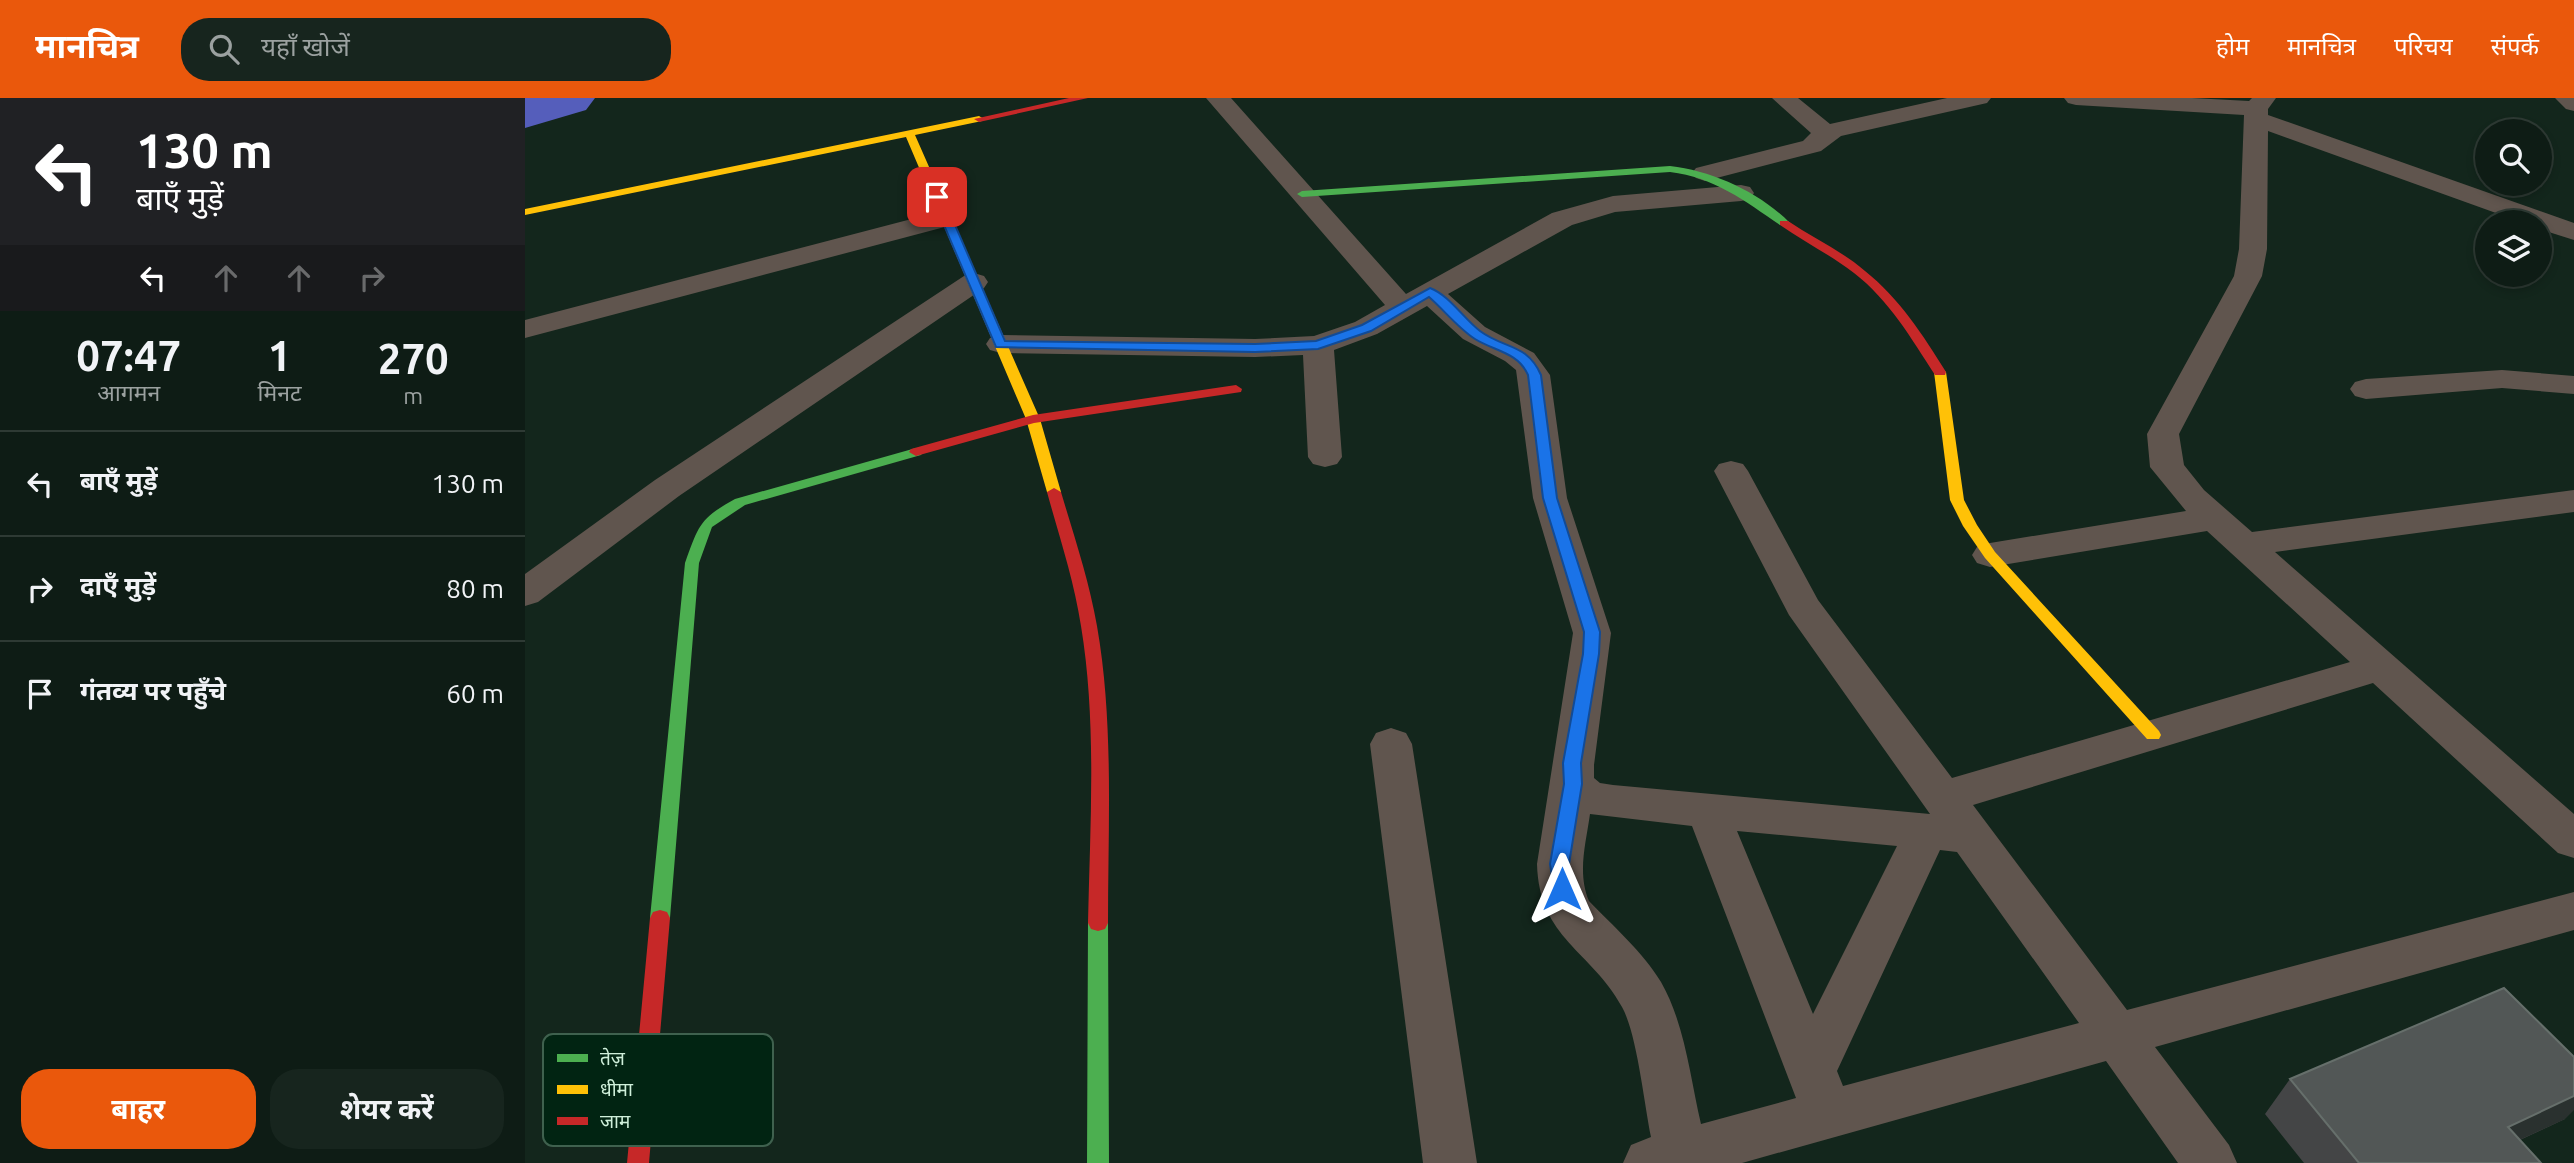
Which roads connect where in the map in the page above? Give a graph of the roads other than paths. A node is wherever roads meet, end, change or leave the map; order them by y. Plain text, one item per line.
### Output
1 (1083, 98) edge
2 (1217, 98) edge
3 (1784, 98) edge
4 (1979, 98) edge
5 (2076, 98) edge
6 (2567, 98) edge
7 (2574, 104) edge
8 (2259, 109) edge
9 (1826, 133) junction
10 (911, 134) junction
11 (1705, 173) junction
12 (1741, 193) junction
13 (1302, 194) junction
14 (525, 212) edge
15 (946, 218) junction
16 (2574, 232) edge
17 (974, 282) junction
18 (1416, 299) junction
19 (525, 329) edge
20 (1001, 344) junction
21 (1318, 345) junction
22 (2574, 385) edge
23 (1236, 389) dead end
24 (2366, 389) dead end
25 (1033, 419) junction
26 (1325, 457) dead end
27 (1731, 471) dead end
28 (2574, 500) edge
29 (2215, 518) junction
30 (2244, 545) junction
31 (1990, 555) junction
32 (525, 593) edge
33 (2380, 667) junction
34 (2153, 735) junction
35 (1391, 744) dead end
36 (1573, 784) junction
37 (1707, 810) junction
38 (1945, 821) junction
39 (2574, 840) edge
40 (2574, 911) edge
41 (650, 1034) edge
42 (2117, 1036) junction
43 (1812, 1070) junction
44 (1829, 1115) junction
45 (1666, 1159) edge
46 (1098, 1163) edge
47 (1450, 1163) edge
48 (2210, 1163) edge

1 - 10 street
2 - 13 street
3 - 9 street
4 - 9 street
5 - 8 street
6 - 7 street
8 - 16 street
8 - 29 street
9 - 11 street
10 - 14 street
10 - 15 street
11 - 12 street
11 - 13 street
12 - 18 street
12 - 31 street
13 - 18 street
15 - 17 street
15 - 19 street
17 - 20 street
17 - 32 street
18 - 21 street
18 - 36 street
20 - 21 street
20 - 25 street
21 - 26 street
22 - 24 street
23 - 25 street
25 - 41 street
25 - 46 street
27 - 38 street
28 - 30 street
29 - 30 street
29 - 31 street
30 - 33 street
31 - 34 street
33 - 34 street
33 - 39 street
34 - 38 street
35 - 47 street
36 - 37 street
36 - 45 street
37 - 38 street
37 - 43 street
38 - 42 street
38 - 43 street
40 - 42 street
42 - 44 street
42 - 48 street
43 - 44 street
44 - 45 street

